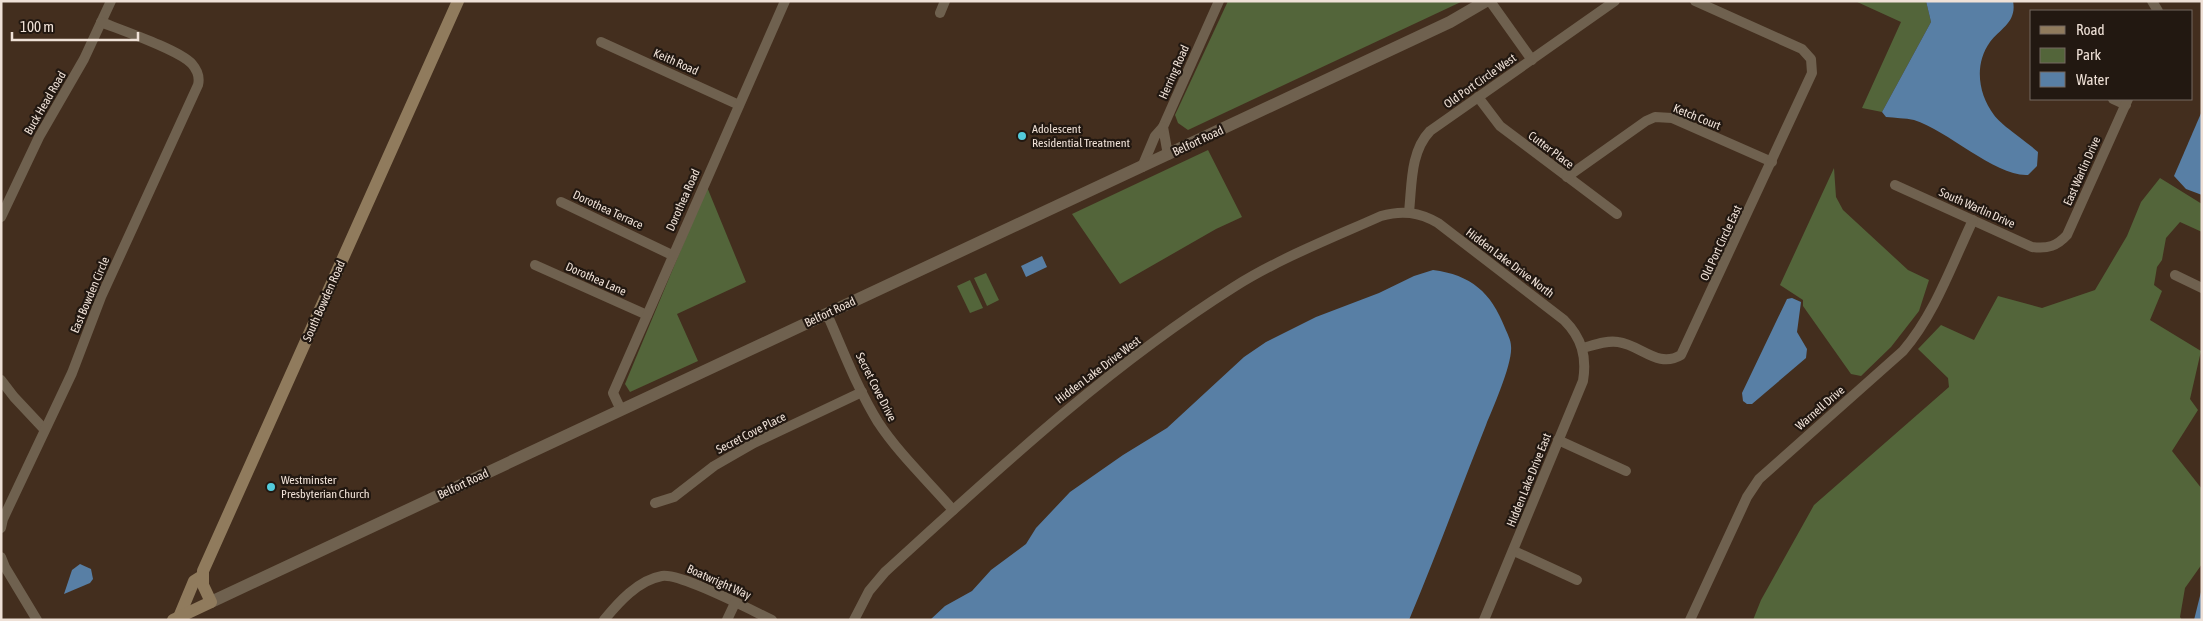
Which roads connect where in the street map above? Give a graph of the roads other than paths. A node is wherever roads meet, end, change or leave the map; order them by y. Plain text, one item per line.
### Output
1 (110, 1) edge
2 (458, 1) edge
3 (785, 1) edge
4 (945, 1) edge
5 (1219, 1) edge
6 (1486, 1) edge
7 (1490, 1) edge
8 (1616, 1) edge
9 (1694, 1) edge
10 (940, 13) dead end
11 (101, 22) junction
12 (601, 42) dead end
13 (1532, 60) junction
14 (1478, 97) junction
15 (2127, 102) edge
16 (739, 105) junction
17 (1162, 127) junction
18 (1168, 155) junction
19 (1772, 162) junction
20 (1142, 167) junction
21 (1567, 177) junction
22 (1895, 185) dead end
23 (560, 202) dead end
24 (1409, 212) junction
25 (1617, 214) dead end
26 (1, 218) edge
27 (1973, 220) junction
28 (2051, 247) joint
29 (672, 255) junction
30 (534, 265) dead end
31 (2175, 275) dead end
32 (2202, 288) edge
33 (827, 314) junction
34 (647, 315) junction
35 (1583, 348) junction
36 (1, 380) edge
37 (862, 392) junction
38 (621, 410) junction
39 (44, 429) junction
40 (1558, 440) junction
41 (1626, 471) dead end
42 (656, 503) dead end
43 (953, 510) junction
44 (1, 528) edge
45 (1514, 551) junction
46 (1, 557) edge
47 (202, 576) junction
48 (1577, 580) dead end
49 (211, 602) junction
50 (735, 603) junction
51 (176, 618) edge
52 (37, 620) edge
53 (604, 620) edge
54 (727, 620) edge
55 (772, 620) edge
56 (854, 620) edge
57 (1484, 620) edge
58 (1690, 620) edge

1 - 11 street, Buck Head Road
2 - 47 main road, South Bowden Road
3 - 16 street, Dorothea Road
4 - 10 street
5 - 17 street, Herring Road
6 - 18 street, Belfort Road
7 - 13 street
8 - 13 street, Old Port Circle West
9 - 19 street, Old Port Circle East
11 - 26 street, Buck Head Road
11 - 39 street, East Bowden Circle
12 - 16 street, Keith Road
13 - 14 street, Old Port Circle West
14 - 21 street, Cutter Place
14 - 24 street, Old Port Circle West
15 - 28 street, East Warlin Drive
16 - 29 street, Dorothea Road
17 - 18 street
17 - 20 street, Herring Road
18 - 20 street, Belfort Road
19 - 21 street, Ketch Court
19 - 35 street, Old Port Circle East
20 - 33 street, Belfort Road
21 - 25 street, Cutter Place
22 - 27 street, South Warlin Drive
23 - 29 street, Dorothea Terrace
24 - 35 street, Hidden Lake Drive North
24 - 43 street, Hidden Lake Drive West
27 - 28 street, South Warlin Drive
27 - 58 street, Warnell Drive
29 - 34 street, Dorothea Road
30 - 34 street, Dorothea Lane
31 - 32 street
33 - 37 street, Secret Cove Drive
33 - 38 street, Belfort Road
34 - 38 street, Dorothea Road
35 - 40 street, Hidden Lake Drive East
36 - 39 street
37 - 42 street, Secret Cove Place
37 - 43 street, Secret Cove Drive
38 - 49 street, Belfort Road
39 - 44 street, East Bowden Circle
40 - 41 street
40 - 45 street, Hidden Lake Drive East
43 - 56 street, Hidden Lake Drive West
45 - 48 street
45 - 57 street, Hidden Lake Drive East
46 - 52 street
47 - 49 main road
47 - 51 main road, South Bowden Road
49 - 51 main road, Belfort Road
50 - 53 street, Boatwright Way
50 - 54 street
50 - 55 street, Boatwright Way

